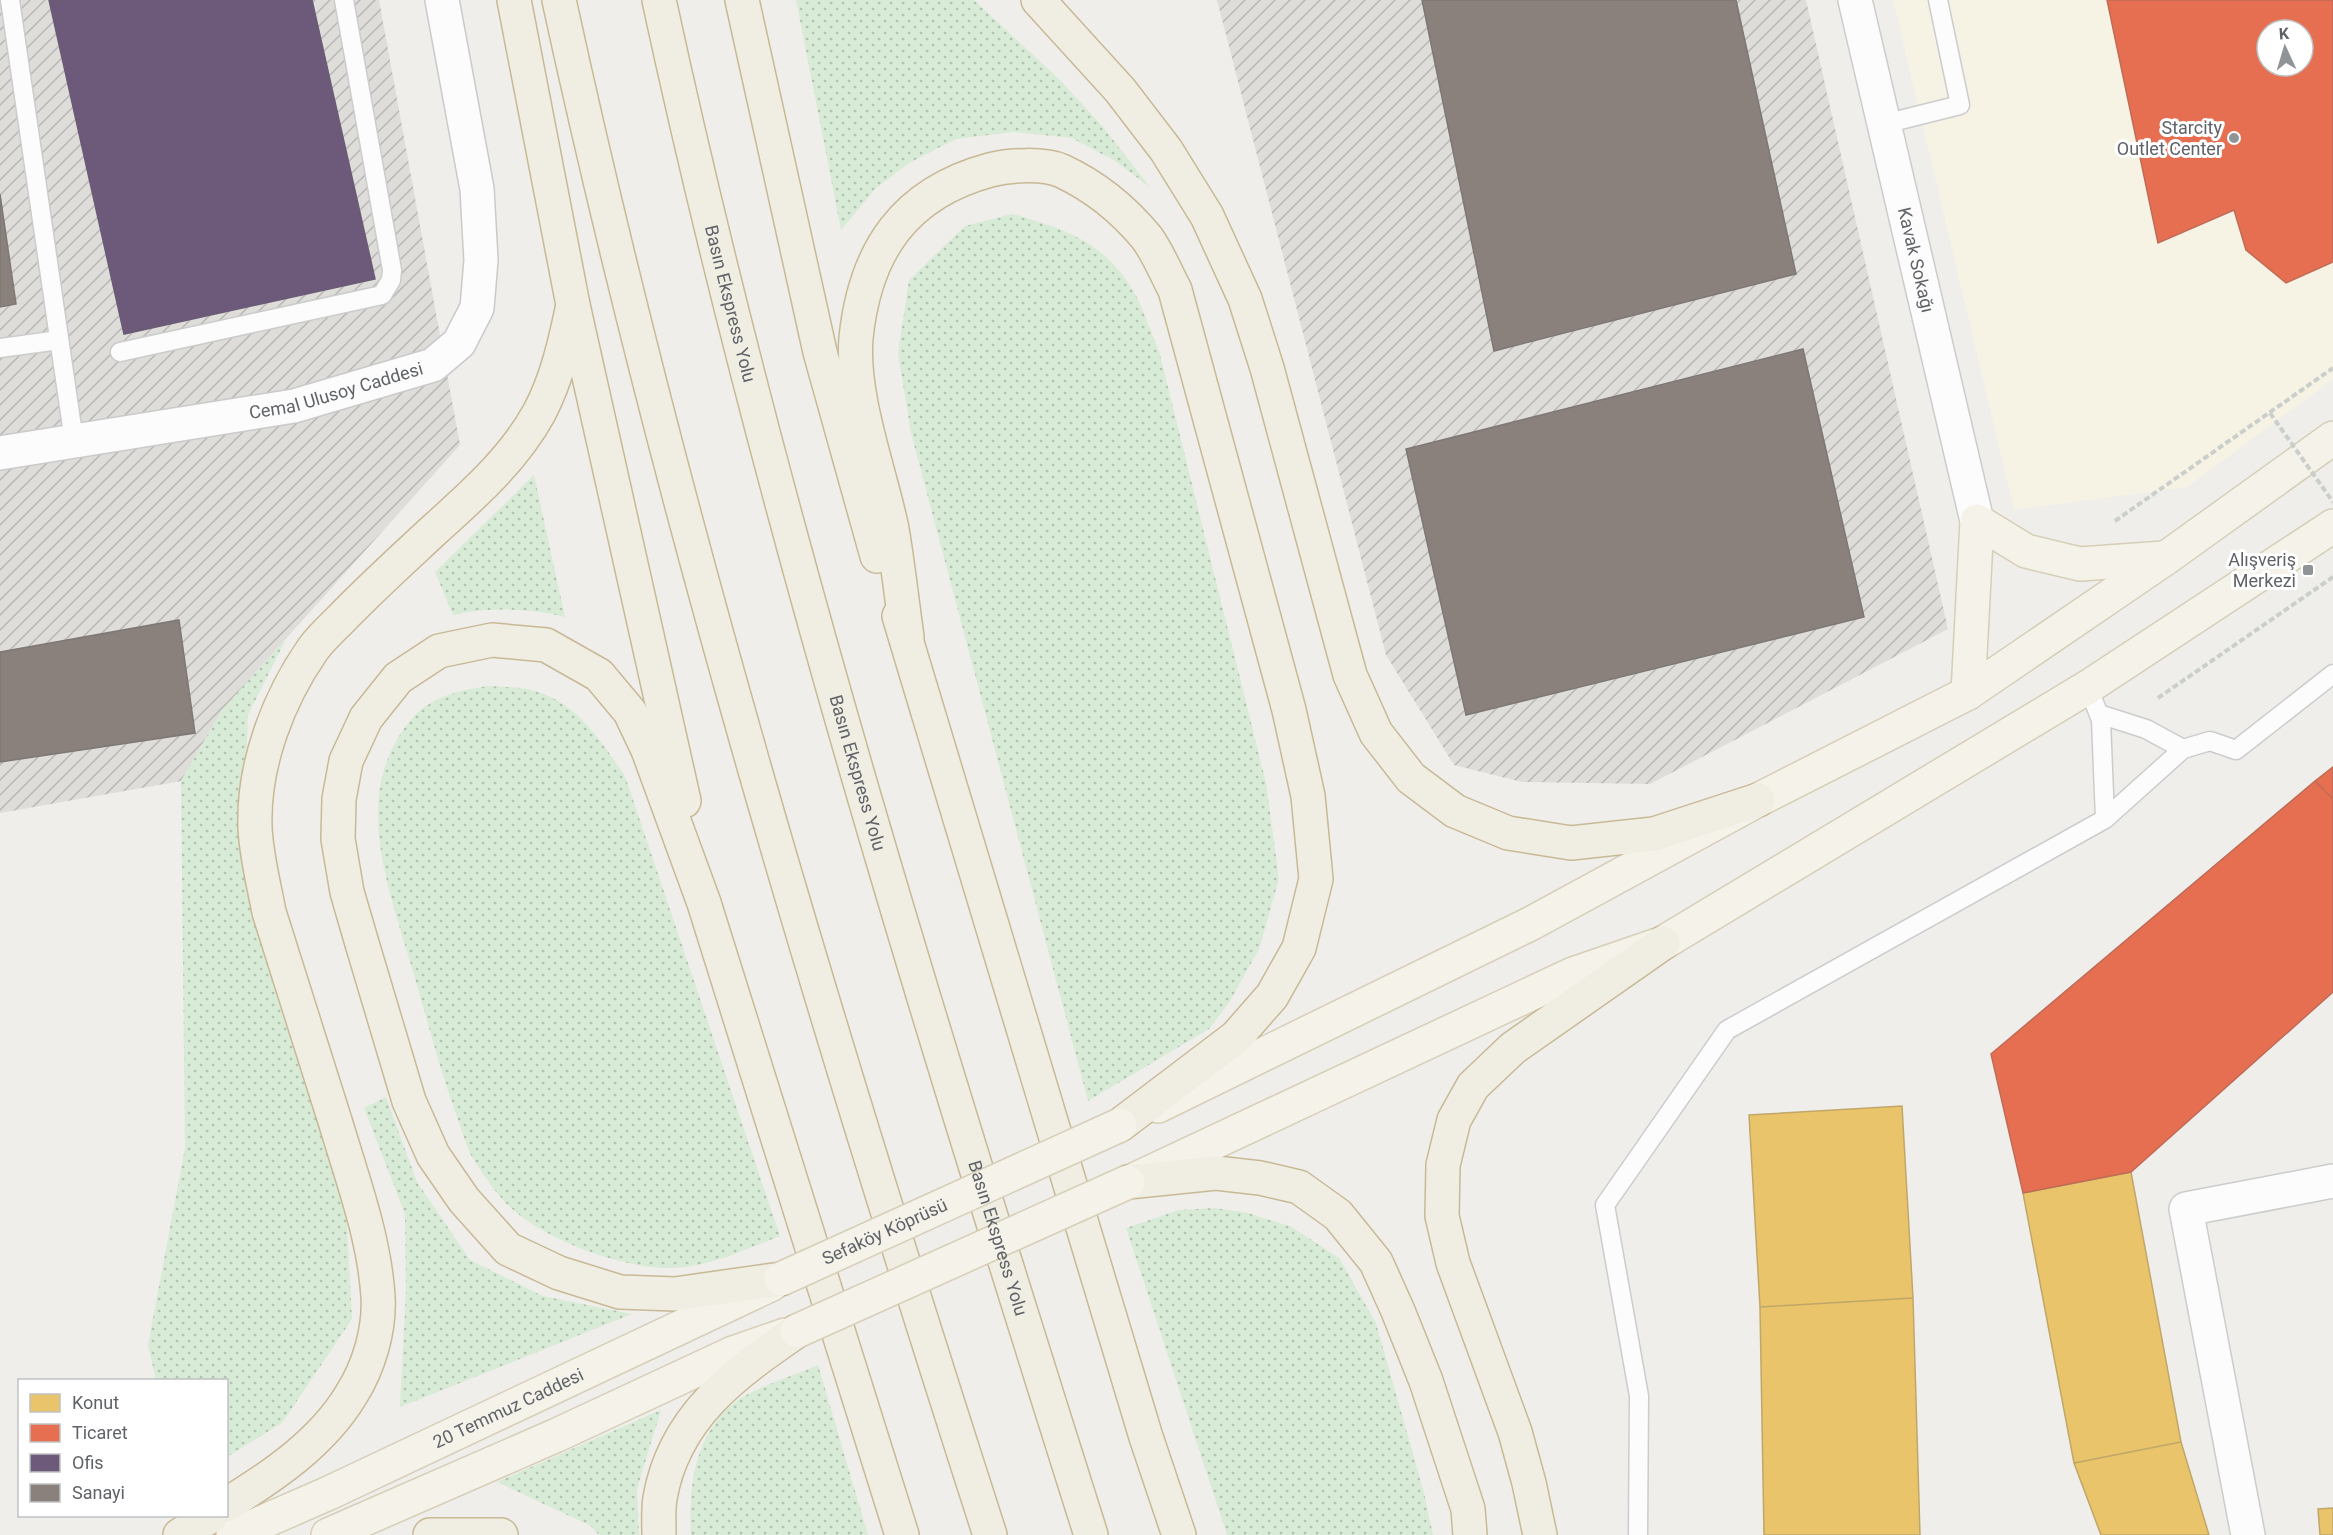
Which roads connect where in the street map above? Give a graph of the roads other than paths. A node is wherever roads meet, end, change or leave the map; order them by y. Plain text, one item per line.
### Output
1 (10, 0) edge
2 (344, 0) edge
3 (442, 0) edge
4 (514, 0) edge
5 (559, 0) edge
6 (659, 0) edge
7 (742, 0) edge
8 (1038, 0) edge
9 (1855, 0) edge
10 (1938, 0) edge
11 (1884, 124) junction
12 (573, 305) junction
13 (59, 340) junction
14 (0, 348) edge
15 (120, 352) dead end
16 (2333, 438) edge
17 (74, 441) junction
18 (0, 453) edge
19 (1977, 520) junction
20 (2333, 526) edge
21 (2166, 558) junction
22 (907, 637) junction
23 (2333, 674) edge
24 (1968, 693) junction
25 (2093, 700) junction
26 (2183, 749) junction
27 (1758, 800) junction
28 (2105, 819) junction
29 (704, 903) junction
30 (1663, 943) junction
31 (1120, 1125) junction
32 (2333, 1181) edge
33 (1128, 1182) junction
34 (782, 1279) junction
35 (797, 1330) junction
36 (1146, 1437) junction
37 (228, 1504) edge
38 (208, 1517) edge
39 (180, 1535) edge
40 (233, 1535) edge
41 (328, 1535) edge
42 (430, 1535) edge
43 (501, 1535) edge
44 (659, 1535) edge
45 (902, 1535) edge
46 (990, 1535) edge
47 (1091, 1535) edge
48 (1179, 1535) edge
49 (1198, 1535) edge
50 (1470, 1535) edge
51 (1540, 1535) edge
52 (1638, 1535) edge
53 (2248, 1535) edge

1 - 13 lane
2 - 15 lane
3 - 17 street, Cemal Ulusoy Caddesi
4 - 12 highway
5 - 46 highway
6 - 47 highway, Basın Ekspress Yolu
7 - 22 highway
8 - 27 highway
9 - 11 street, Kavak Sokağı
10 - 11 lane
11 - 19 street, Kavak Sokağı
12 - 29 highway
12 - 37 highway
13 - 14 lane
13 - 17 lane
16 - 21 main road, Sefaköy Köprüsü
17 - 18 street, Cemal Ulusoy Caddesi
19 - 21 main road
19 - 24 main road
20 - 25 main road
21 - 24 main road, Sefaköy Köprüsü
22 - 31 highway
22 - 36 highway
23 - 26 lane
24 - 27 main road, Sefaköy Köprüsü
25 - 26 lane
25 - 28 lane
25 - 30 main road
26 - 28 lane
27 - 31 main road, Sefaköy Köprüsü
28 - 52 lane
29 - 34 highway
29 - 45 highway
30 - 33 main road
30 - 51 highway
31 - 34 main road, Sefaköy Köprüsü, bridge
32 - 53 street
33 - 35 main road, bridge
33 - 50 highway
34 - 40 main road, 20 Temmuz Caddesi
35 - 41 main road
35 - 44 highway
36 - 48 highway
36 - 49 highway
38 - 39 highway
42 - 43 highway

